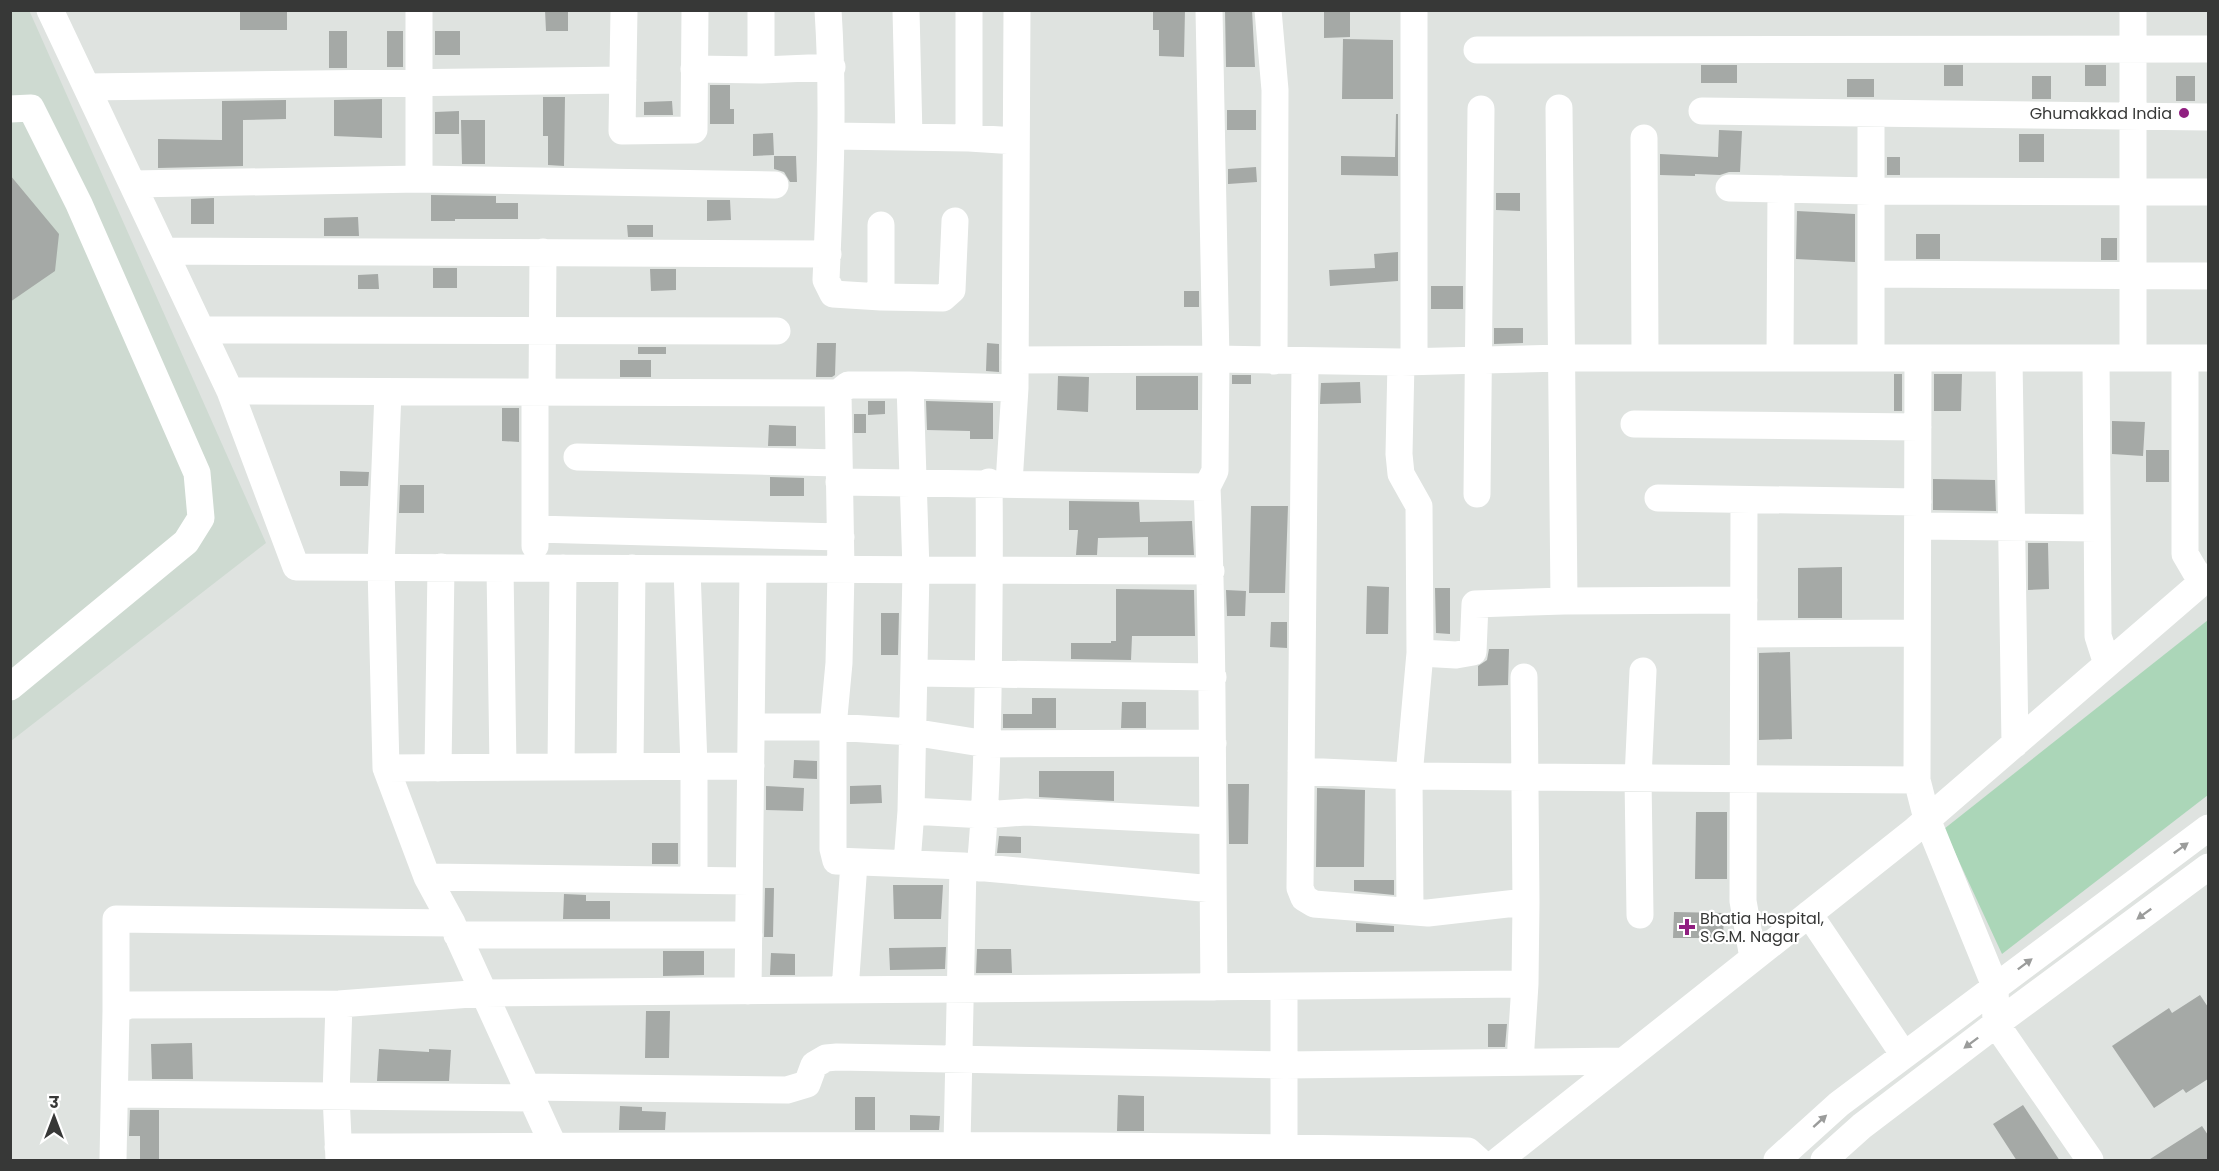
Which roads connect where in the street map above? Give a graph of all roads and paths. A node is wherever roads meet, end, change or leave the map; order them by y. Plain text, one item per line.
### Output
1 (50, 10) edge
2 (420, 10) edge
3 (624, 10) edge
4 (695, 10) edge
5 (761, 10) edge
6 (828, 10) edge
7 (906, 10) edge
8 (969, 10) edge
9 (1017, 10) edge
10 (1209, 10) edge
11 (1268, 10) edge
12 (1413, 10) edge
13 (2133, 10) edge
14 (2208, 49) edge
15 (1477, 50) dead end
16 (2133, 50) junction
17 (832, 66) junction
18 (694, 69) junction
19 (761, 70) junction
20 (623, 80) junction
21 (420, 83) junction
22 (87, 87) junction
23 (1559, 108) dead end
24 (10, 109) edge
25 (1481, 109) dead end
26 (1702, 111) dead end
27 (1871, 115) junction
28 (2208, 117) edge
29 (2133, 118) junction
30 (832, 136) junction
31 (909, 137) junction
32 (969, 138) junction
33 (1644, 138) dead end
34 (1016, 141) junction
35 (419, 178) junction
36 (133, 184) junction
37 (775, 185) dead end
38 (1729, 188) dead end
39 (1781, 189) junction
40 (1871, 191) junction
41 (2133, 192) junction
42 (2208, 192) edge
43 (955, 221) dead end
44 (881, 225) dead end
45 (164, 251) junction
46 (543, 252) junction
47 (828, 254) junction
48 (1871, 274) junction
49 (2132, 276) junction
50 (2208, 276) edge
51 (881, 297) junction
52 (202, 330) junction
53 (542, 331) junction
54 (777, 331) dead end
55 (1645, 357) junction
56 (1562, 358) junction
57 (1780, 358) junction
58 (1871, 358) junction
59 (2133, 358) junction
60 (2197, 358) edge
61 (1216, 359) junction
62 (1918, 359) junction
63 (2009, 359) junction
64 (2096, 359) junction
65 (1015, 360) junction
66 (1274, 361) junction
67 (1479, 361) junction
68 (1305, 362) junction
69 (1408, 362) junction
70 (910, 385) junction
71 (1015, 388) junction
72 (230, 391) junction
73 (388, 392) junction
74 (538, 393) junction
75 (838, 393) junction
76 (1634, 424) dead end
77 (1918, 427) junction
78 (577, 457) dead end
79 (839, 472) junction
80 (915, 482) junction
81 (999, 483) junction
82 (1207, 487) junction
83 (1477, 494) dead end
84 (1658, 498) dead end
85 (1744, 500) junction
86 (1918, 514) junction
87 (2012, 527) junction
88 (2097, 528) junction
89 (535, 529) junction
90 (841, 537) junction
91 (381, 567) junction
92 (441, 567) junction
93 (500, 568) junction
94 (535, 568) junction
95 (563, 568) junction
96 (632, 568) junction
97 (687, 569) junction
98 (753, 569) junction
99 (841, 570) junction
100 (916, 570) junction
101 (991, 570) junction
102 (1210, 571) junction
103 (2205, 580) edge
104 (1744, 600) junction
105 (1564, 601) junction
106 (1917, 633) junction
107 (1744, 634) junction
108 (1420, 653) junction
109 (2107, 664) junction
110 (1643, 671) dead end
111 (915, 673) junction
112 (988, 675) junction
113 (1213, 677) junction
114 (1524, 677) dead end
115 (10, 687) edge
116 (752, 727) junction
117 (833, 727) junction
118 (912, 732) junction
119 (1213, 743) junction
120 (987, 744) junction
121 (2015, 744) junction
122 (630, 766) junction
123 (694, 766) junction
124 (750, 766) junction
125 (503, 767) junction
126 (561, 767) junction
127 (386, 768) junction
128 (438, 768) junction
129 (1301, 771) junction
130 (1409, 776) junction
131 (1525, 777) junction
132 (1638, 778) junction
133 (1743, 779) junction
134 (1917, 780) junction
135 (911, 811) junction
136 (986, 815) junction
137 (1927, 819) junction
138 (1212, 821) junction
139 (2208, 828) edge
140 (854, 863) junction
141 (907, 863) junction
142 (972, 867) junction
143 (2208, 867) edge
144 (427, 877) junction
145 (694, 880) junction
146 (749, 881) junction
147 (1213, 888) junction
148 (1526, 902) junction
149 (1410, 911) junction
150 (1809, 914) junction
151 (1640, 915) dead end
152 (454, 929) junction
153 (749, 935) junction
154 (1753, 958) junction
155 (1525, 984) junction
156 (1995, 986) junction
157 (1214, 987) junction
158 (1284, 987) junction
159 (845, 990) junction
160 (960, 990) junction
161 (748, 991) junction
162 (484, 993) junction
163 (339, 1004) junction
164 (117, 1011) junction
165 (1996, 1024) junction
166 (1904, 1055) junction
167 (958, 1060) junction
168 (1624, 1061) junction
169 (1520, 1062) junction
170 (1285, 1065) junction
171 (529, 1093) junction
172 (115, 1094) junction
173 (336, 1095) junction
174 (957, 1145) junction
175 (339, 1154) edge
176 (557, 1154) edge
177 (1052, 1154) edge
178 (1284, 1154) edge
179 (114, 1161) edge
180 (1478, 1161) edge
181 (1499, 1161) edge
182 (1777, 1161) edge
183 (1824, 1161) edge
184 (2090, 1161) edge

1 - 22 street
2 - 21 street
3 - 20 street
4 - 18 street
5 - 19 street
6 - 17 street
7 - 31 street
8 - 32 street
9 - 34 street
10 - 61 street
11 - 66 street
12 - 69 street
13 - 16 street
14 - 16 street
15 - 16 street
16 - 29 street
17 - 19 street
17 - 30 street
18 - 19 street
18 - 20 street
20 - 21 street
21 - 22 street
21 - 35 street
22 - 36 street
23 - 56 street
24 - 115 street
25 - 67 street
26 - 27 street
27 - 29 street
27 - 40 street
28 - 29 street
29 - 41 street
30 - 31 street
30 - 47 street
31 - 32 street
32 - 34 street
33 - 55 street
34 - 65 street
35 - 36 street
35 - 37 street
36 - 45 street
38 - 39 street
39 - 40 street
39 - 57 street
40 - 41 street
40 - 48 street
41 - 42 street
41 - 49 street
43 - 51 street
44 - 51 street
45 - 46 street
45 - 52 street
46 - 47 street
46 - 53 street
47 - 51 street
48 - 49 street
48 - 58 street
49 - 50 street
49 - 59 street
52 - 53 street
52 - 72 street
53 - 54 street
53 - 74 street
55 - 56 street
55 - 57 street
56 - 67 street
56 - 105 street
57 - 58 street
58 - 62 street
59 - 60 street
59 - 64 street
60 - 103 street
61 - 65 street
61 - 66 street
61 - 82 street
62 - 63 street
62 - 77 street
63 - 64 street
63 - 87 street
64 - 88 street
65 - 71 street
66 - 68 street
67 - 69 street
67 - 83 street
68 - 69 street
68 - 129 street
69 - 108 street
70 - 71 street
70 - 75 street
70 - 80 street
71 - 81 street
72 - 73 street
72 - 91 street
73 - 74 street
73 - 91 street
74 - 75 street
74 - 89 street
75 - 79 street
76 - 77 street
77 - 86 street
78 - 79 street
79 - 80 street
79 - 90 street
80 - 81 street
80 - 100 street
81 - 82 street
81 - 101 street
82 - 102 street
84 - 85 street
85 - 86 street
85 - 104 street
86 - 87 street
86 - 106 street
87 - 88 street
87 - 121 street
88 - 109 street
89 - 90 street
89 - 94 street
90 - 99 street
91 - 92 street
91 - 127 street
92 - 93 street
92 - 128 street
93 - 94 street
93 - 125 street
94 - 95 street
95 - 96 street
95 - 126 street
96 - 97 street
96 - 122 street
97 - 98 street
97 - 123 street
98 - 99 street
98 - 116 street
99 - 100 street
99 - 117 street
100 - 101 street
100 - 111 street
101 - 102 street
101 - 112 street
102 - 113 street
103 - 109 street
104 - 105 street
104 - 107 street
105 - 108 street
106 - 107 street
106 - 134 street
107 - 133 street
108 - 130 street
109 - 121 street
110 - 132 street
111 - 112 street
111 - 118 street
112 - 113 street
112 - 120 street
113 - 119 street
114 - 131 street
116 - 117 street
116 - 124 street
117 - 118 street
117 - 140 street
118 - 120 street
118 - 135 street
119 - 120 street
119 - 138 street
120 - 136 street
121 - 137 street
122 - 123 street
122 - 126 street
123 - 124 street
123 - 145 street
124 - 146 street
125 - 126 street
125 - 128 street
127 - 128 street
127 - 144 street
129 - 130 street
129 - 149 street
130 - 131 street
130 - 149 street
131 - 132 street
131 - 148 street
132 - 133 street
132 - 151 street
133 - 134 street
133 - 154 street
134 - 137 street
135 - 136 street
135 - 141 street
136 - 138 street
136 - 142 street
137 - 150 street
137 - 156 street
138 - 147 street
156 -> 139 street
140 - 141 street
140 - 159 street
141 - 142 street
142 - 147 street
142 - 160 street
143 -> 165 street
144 - 145 street
144 - 152 street
145 - 146 street
146 - 153 street
147 - 157 street
148 - 149 street
148 - 155 street
150 - 154 street
150 - 166 street
152 - 153 street
152 - 162 street
152 - 164 street
153 - 161 street
154 - 168 street
155 - 158 street
155 - 169 street
156 - 165 street
156 - 166 street
157 - 158 street
157 - 160 street
158 - 170 street
159 - 160 street
159 - 161 street
160 - 167 street
161 - 162 street
162 - 163 street
162 - 171 street
163 - 164 street
163 - 173 street
164 - 172 street
165 -> 183 street
165 - 184 street
182 -> 166 street
167 - 170 street
167 - 171 street
167 - 174 street
168 - 169 street
168 - 181 street
169 - 170 street
170 - 178 street
171 - 173 street
171 - 176 street
172 - 173 street
172 - 179 street
173 - 175 street
174 - 176 street
174 - 177 street
175 - 176 street
177 - 178 street
178 - 180 street

